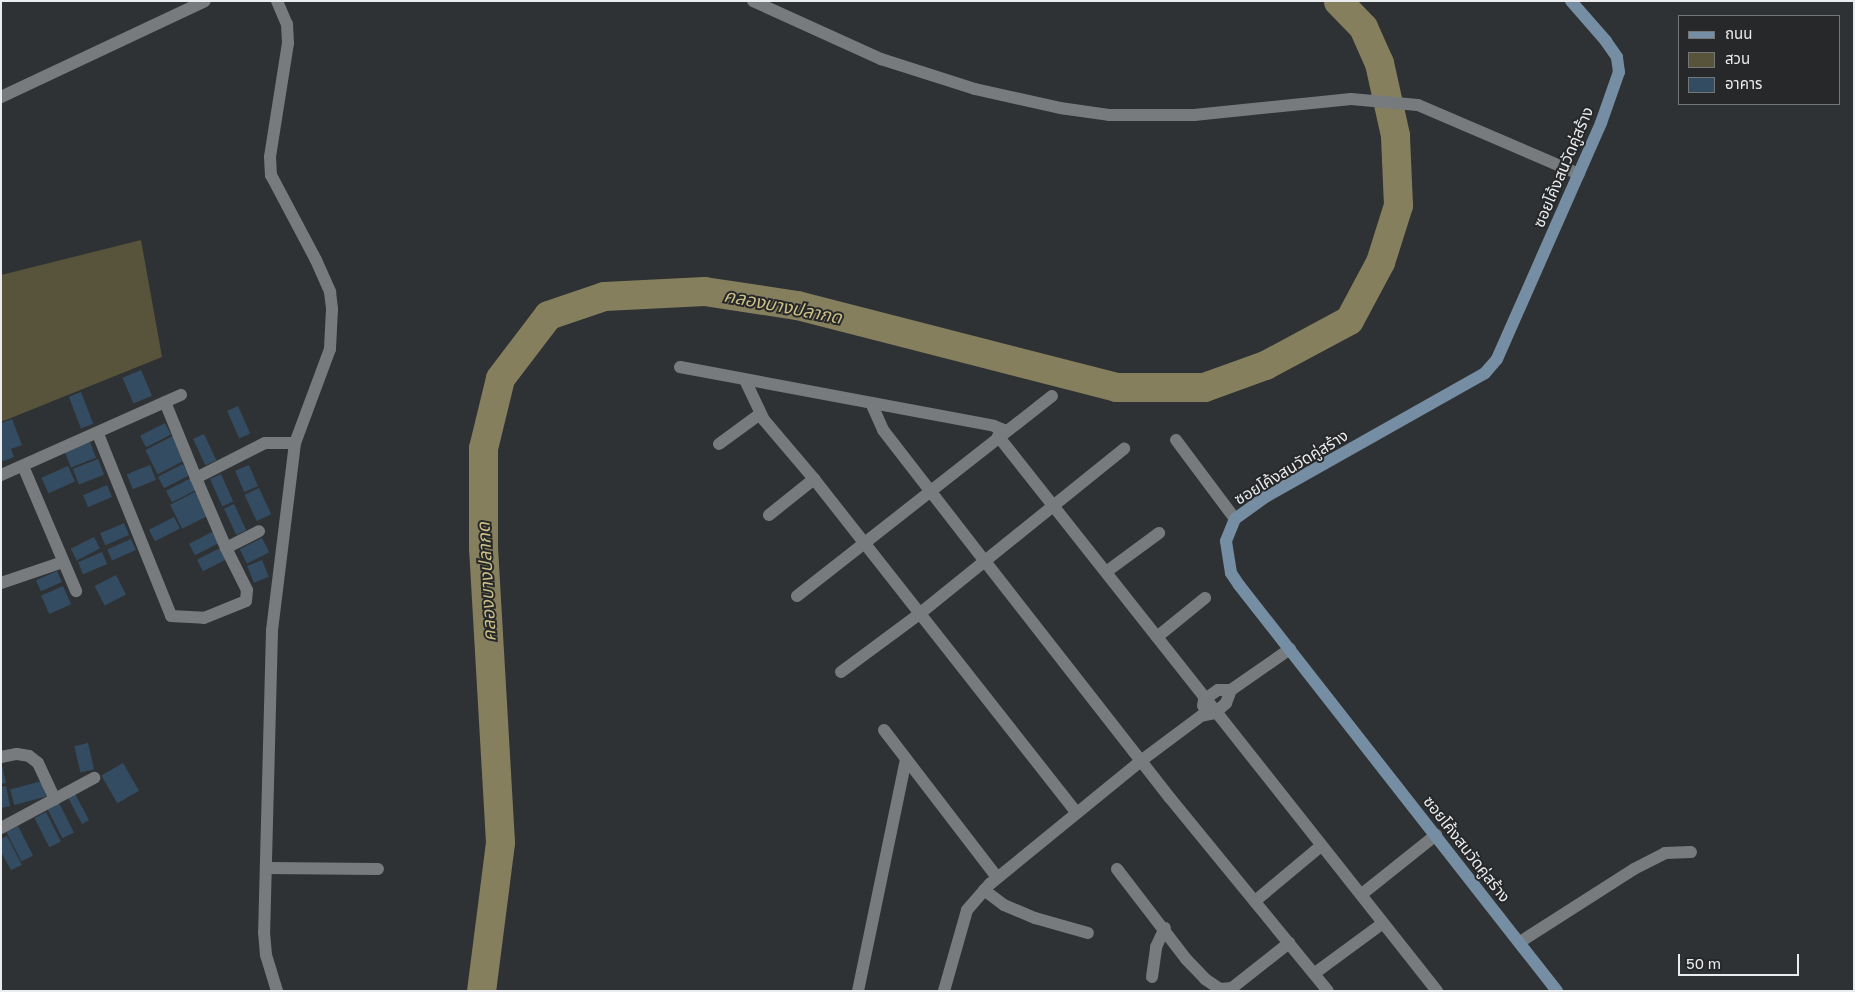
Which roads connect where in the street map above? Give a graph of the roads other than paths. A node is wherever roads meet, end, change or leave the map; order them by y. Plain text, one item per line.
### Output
1 (205, 1) edge
2 (277, 1) edge
3 (753, 1) edge
4 (1571, 1) edge
5 (1, 97) edge
6 (1579, 174) junction
7 (680, 367) dead end
8 (745, 380) junction
9 (181, 395) dead end
10 (1052, 396) dead end
11 (165, 402) junction
12 (872, 405) junction
13 (760, 414) junction
14 (1001, 433) junction
15 (98, 434) junction
16 (1176, 440) dead end
17 (295, 443) junction
18 (719, 444) dead end
19 (1124, 449) dead end
20 (23, 466) junction
21 (1, 475) edge
22 (196, 478) junction
23 (814, 478) junction
24 (931, 492) junction
25 (1052, 506) junction
26 (769, 515) dead end
27 (1235, 519) junction
28 (259, 530) dead end
29 (1159, 533) dead end
30 (864, 544) junction
31 (226, 548) junction
32 (984, 560) junction
33 (63, 562) junction
34 (1106, 572) junction
35 (1, 583) edge
36 (76, 591) dead end
37 (797, 596) dead end
38 (1205, 598) dead end
39 (918, 615) junction
40 (1157, 637) junction
41 (1290, 650) junction
42 (841, 672) dead end
43 (1231, 690) junction
44 (1204, 700) junction
45 (1215, 713) junction
46 (1201, 716) junction
47 (884, 730) dead end
48 (1, 757) edge
49 (906, 759) junction
50 (1142, 760) junction
51 (94, 778) dead end
52 (55, 799) junction
53 (1076, 812) junction
54 (1, 828) edge
55 (1436, 835) junction
56 (1321, 846) junction
57 (1691, 852) dead end
58 (267, 868) junction
59 (1117, 868) dead end
60 (378, 869) dead end
61 (997, 877) junction
62 (984, 890) junction
63 (1362, 894) junction
64 (1255, 901) junction
65 (1383, 923) junction
66 (1165, 928) junction
67 (1088, 933) dead end
68 (1520, 942) junction
69 (1289, 943) junction
70 (1315, 974) junction
71 (1152, 977) dead end
72 (277, 991) edge
73 (858, 991) edge
74 (944, 991) edge
75 (1328, 991) edge
76 (1436, 991) edge
77 (1557, 991) edge

1 - 5 street
2 - 17 street
3 - 6 street
4 - 6 street, ซอยโค้งสนวัดคู่สร้าง
6 - 27 street, ซอยโค้งสนวัดคู่สร้าง
7 - 8 street
8 - 12 street
8 - 13 street
9 - 11 street
10 - 14 street
11 - 15 street
11 - 22 street
12 - 14 street
12 - 24 street
13 - 18 street
13 - 23 street
14 - 24 street
14 - 25 street
15 - 20 street
15 - 31 street
16 - 27 street
17 - 22 street
17 - 58 street
19 - 25 street
20 - 21 street
20 - 33 street
22 - 31 street
23 - 26 street
23 - 30 street
24 - 30 street
24 - 32 street
25 - 32 street
25 - 34 street
27 - 41 street, ซอยโค้งสนวัดคู่สร้าง
28 - 31 street
29 - 34 street
30 - 37 street
30 - 39 street
32 - 39 street
32 - 50 street
33 - 35 street
33 - 36 street
34 - 40 street
38 - 40 street
39 - 42 street
39 - 53 street
40 - 44 street
41 - 43 street
41 - 55 street, ซอยโค้งสนวัดคู่สร้าง
43 - 44 street
43 - 45 street
44 - 45 street
44 - 46 street
45 - 46 street
45 - 56 street
46 - 50 street
47 - 49 street
48 - 52 street
49 - 61 street
49 - 73 street
50 - 53 street
50 - 64 street
51 - 52 street
52 - 54 street
53 - 61 street
55 - 63 street
55 - 68 street, ซอยโค้งสนวัดคู่สร้าง
56 - 63 street
56 - 64 street
57 - 68 street
58 - 60 street
58 - 72 street
59 - 66 street
61 - 62 street
62 - 67 street
62 - 74 street
63 - 65 street
64 - 69 street
65 - 70 street
65 - 76 street
66 - 69 street
66 - 71 street
68 - 77 street, ซอยโค้งสนวัดคู่สร้าง
69 - 70 street
70 - 75 street

